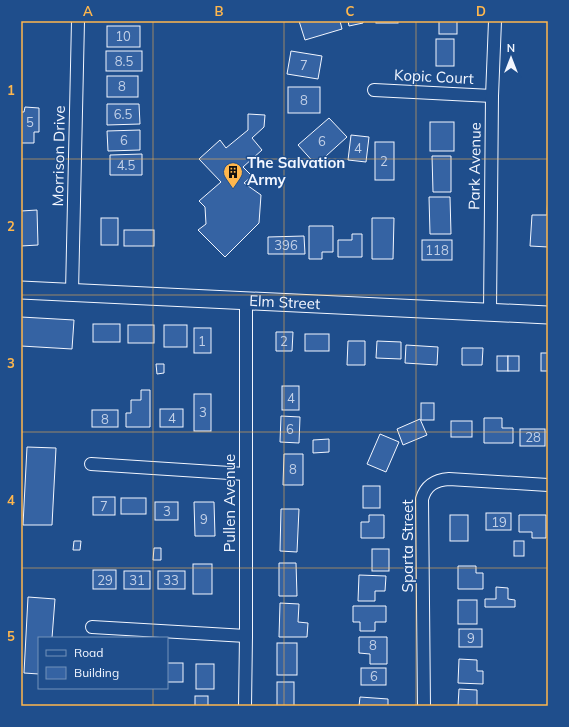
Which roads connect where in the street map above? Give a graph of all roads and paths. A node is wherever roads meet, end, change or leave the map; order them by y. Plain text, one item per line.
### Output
1 (78, 21) edge
2 (495, 21) edge
3 (374, 90) dead end
4 (492, 96) junction
5 (21, 290) edge
6 (72, 292) junction
7 (246, 300) junction
8 (490, 312) junction
9 (548, 315) edge
10 (91, 464) dead end
11 (245, 474) junction
12 (548, 485) edge
13 (92, 627) dead end
14 (246, 636) junction
15 (245, 706) edge
16 (424, 706) edge

1 - 6 street, Morrison Drive
2 - 4 street, Park Avenue
3 - 4 street, Kopic Court
4 - 8 street, Park Avenue
5 - 6 main road, Elm Street
6 - 7 main road, Elm Street
7 - 8 main road, Elm Street
7 - 11 street, Pullen Avenue
8 - 9 main road, Elm Street
10 - 11 street
11 - 14 street, Pullen Avenue
12 - 16 street, Sparta Street
13 - 14 street
14 - 15 street, Pullen Avenue

